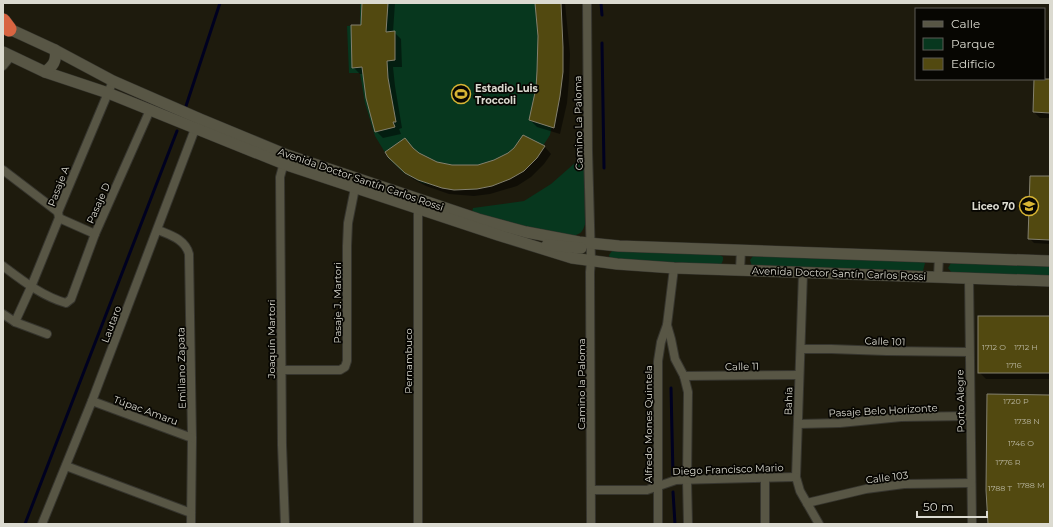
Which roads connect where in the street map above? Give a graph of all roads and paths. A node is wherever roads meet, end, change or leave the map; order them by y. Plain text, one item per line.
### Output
1 (587, 3) edge
2 (5, 25) edge
3 (56, 50) junction
4 (7, 54) edge
5 (3, 66) edge
6 (45, 72) junction
7 (113, 81) junction
8 (108, 93) junction
9 (150, 110) junction
10 (195, 129) junction
11 (285, 160) junction
12 (3, 170) edge
13 (352, 176) junction
14 (355, 188) junction
15 (418, 203) junction
16 (58, 215) junction
17 (158, 230) junction
18 (95, 234) junction
19 (590, 244) junction
20 (530, 246) junction
21 (741, 250) junction
22 (939, 257) junction
23 (1050, 260) edge
24 (591, 261) junction
25 (3, 266) edge
26 (674, 268) junction
27 (740, 270) junction
28 (802, 272) junction
29 (938, 277) junction
30 (969, 278) junction
31 (1050, 281) edge
32 (31, 287) junction
33 (3, 314) edge
34 (15, 322) junction
35 (667, 325) junction
36 (47, 334) dead end
37 (801, 349) junction
38 (969, 352) junction
39 (281, 370) junction
40 (799, 375) junction
41 (684, 376) junction
42 (92, 401) junction
43 (970, 416) junction
44 (798, 424) junction
45 (192, 438) junction
46 (66, 466) junction
47 (796, 477) junction
48 (765, 478) junction
49 (687, 480) junction
50 (971, 483) junction
51 (657, 487) junction
52 (592, 490) junction
53 (807, 503) junction
54 (191, 513) junction
55 (42, 524) edge
56 (191, 524) edge
57 (285, 524) edge
58 (418, 524) edge
59 (592, 524) edge
60 (658, 524) edge
61 (688, 524) edge
62 (765, 524) edge
63 (819, 524) edge
64 (972, 524) edge

1 - 19 street, Camino La Paloma
2 - 3 street, Avenida Doctor Santín Carlos Rossi
3 - 6 street
3 - 7 street, Avenida Doctor Santín Carlos Rossi
4 - 5 street
4 - 6 street, Avenida Doctor Santín Carlos Rossi
6 - 8 street, Avenida Doctor Santín Carlos Rossi
7 - 8 street, Pasaje A
7 - 11 street, Avenida Doctor Santín Carlos Rossi
8 - 9 street, Avenida Doctor Santín Carlos Rossi
8 - 16 street, Pasaje A
9 - 10 street, Avenida Doctor Santín Carlos Rossi
9 - 18 street, Pasaje D
10 - 11 street, Avenida Doctor Santín Carlos Rossi
10 - 17 street, Lautaro
11 - 13 street, Avenida Doctor Santín Carlos Rossi
11 - 14 street, Avenida Doctor Santín Carlos Rossi
11 - 39 street, Joaquín Martori
12 - 16 street
13 - 14 street, Pasaje J. Martori
13 - 15 street, Avenida Doctor Santín Carlos Rossi
14 - 15 street, Avenida Doctor Santín Carlos Rossi
14 - 39 street, Pasaje J. Martori
15 - 19 street, Avenida Doctor Santín Carlos Rossi
15 - 20 street, Avenida Doctor Santín Carlos Rossi
15 - 58 street, Pernambuco
16 - 18 street
16 - 32 street, Pasaje A
17 - 42 street, Lautaro
17 - 45 street, Emiliano Zapata
18 - 32 street, Pasaje D
19 - 20 street
19 - 21 street, Avenida Doctor Santín Carlos Rossi
19 - 24 street, Camino la Paloma
20 - 24 street, Avenida Doctor Santín Carlos Rossi
21 - 22 street, Avenida Doctor Santín Carlos Rossi
21 - 27 street, Avenida Doctor Santín Carlos Rossi
22 - 23 street, Avenida Doctor Santín Carlos Rossi
22 - 29 street, Avenida Doctor Santín Carlos Rossi
24 - 26 street, Avenida Doctor Santín Carlos Rossi
24 - 52 street, Camino la Paloma
25 - 32 street
26 - 27 street, Avenida Doctor Santín Carlos Rossi
26 - 35 street, Alfredo Mones Quintela
27 - 28 street, Avenida Doctor Santín Carlos Rossi
28 - 29 street, Avenida Doctor Santín Carlos Rossi
28 - 37 street, Bahía
29 - 30 street, Avenida Doctor Santín Carlos Rossi
30 - 31 street, Avenida Doctor Santín Carlos Rossi
30 - 38 street, Porto Alegre
32 - 34 street, Pasaje A
33 - 34 street
34 - 36 street
35 - 41 street, Alfredo Mones Quintela
35 - 51 street, Alfredo Mones Quintela
37 - 38 street, Calle 101
37 - 40 street, Bahía
38 - 43 street, Porto Alegre
39 - 57 street, Joaquín Martori
40 - 41 street, Calle 11
40 - 44 street, Bahía
41 - 49 street, Alfredo Mones Quintela
42 - 45 street, Túpac Amaru
42 - 46 street, Lautaro
43 - 44 street, Pasaje Belo Horizonte
43 - 50 street, Porto Alegre
44 - 47 street, Bahía
45 - 54 street, Emiliano Zapata
46 - 54 street
46 - 55 street, Lautaro
47 - 48 street, Diego Francisco Mario
47 - 53 street, Bahía
48 - 49 street, Diego Francisco Mario
48 - 62 street
49 - 51 street, Diego Francisco Mario
49 - 61 street, Alfredo Mones Quintela
50 - 53 street, Calle 103
50 - 64 street, Porto Alegre
51 - 52 street, Diego Francisco Mario
51 - 60 street, Alfredo Mones Quintela
52 - 59 street, Camino la Paloma
53 - 63 street, Bahía
54 - 56 street, Emiliano Zapata

